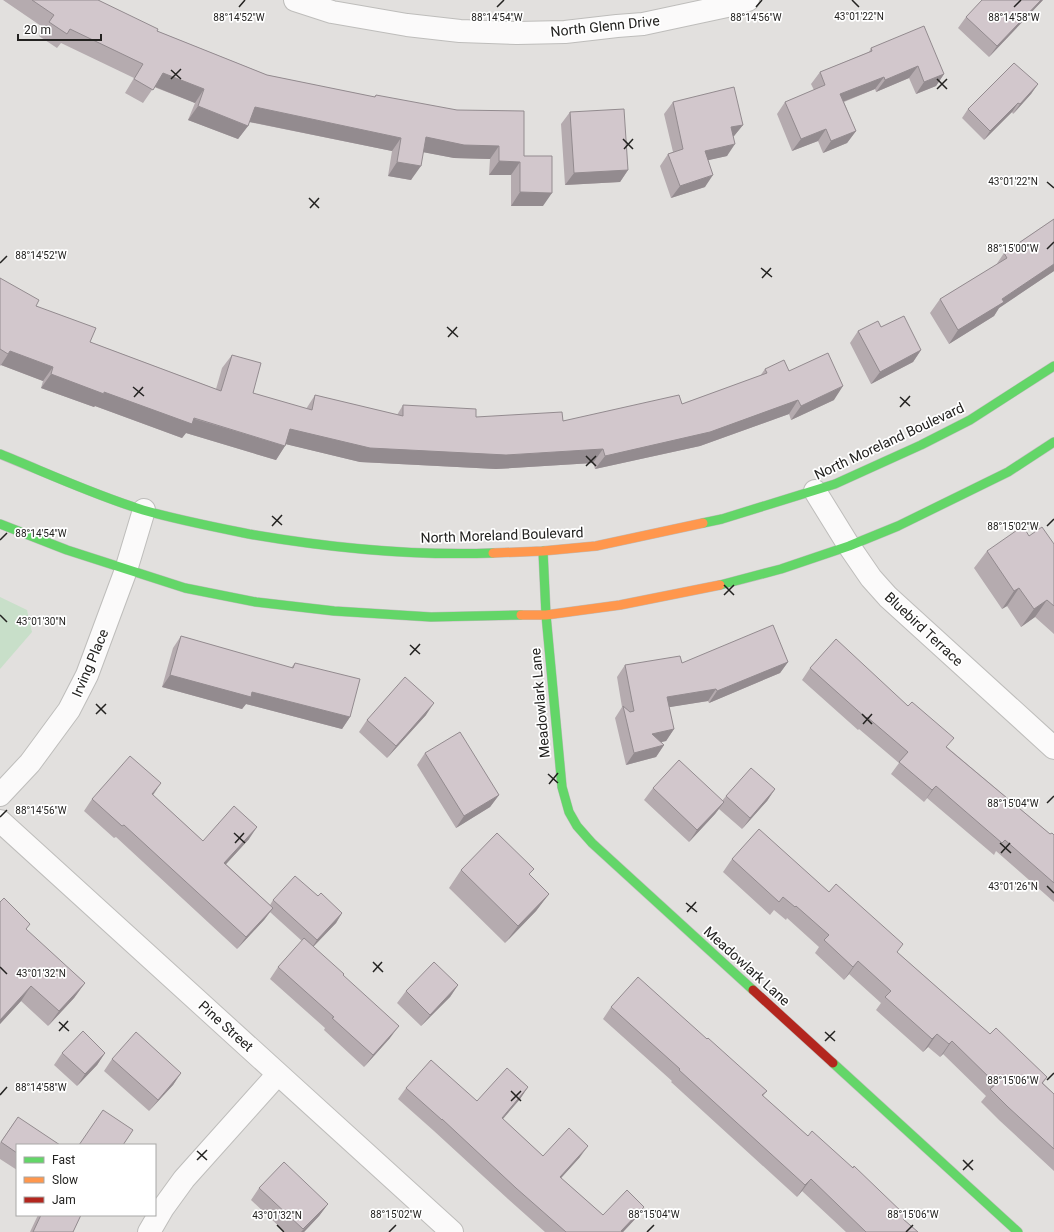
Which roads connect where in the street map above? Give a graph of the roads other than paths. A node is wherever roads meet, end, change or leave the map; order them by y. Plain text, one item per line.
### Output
1 (295, 0) edge
2 (748, 0) edge
3 (1054, 366) edge
4 (1054, 442) edge
5 (0, 454) edge
6 (815, 491) junction
7 (144, 510) junction
8 (0, 524) edge
9 (849, 546) junction
10 (543, 551) junction
11 (126, 570) junction
12 (546, 616) junction
13 (1054, 748) edge
14 (0, 796) edge
15 (0, 820) edge
16 (278, 1074) junction
17 (149, 1232) edge
18 (452, 1232) edge
19 (1018, 1232) edge

1 - 2 street, North Glenn Drive
3 - 6 street, North Moreland Boulevard
4 - 9 street
5 - 7 street, North Moreland Boulevard
6 - 9 street, Bluebird Terrace
6 - 10 street, North Moreland Boulevard
7 - 10 street, North Moreland Boulevard
7 - 11 street, Irving Place
8 - 11 street
9 - 12 street
9 - 13 street, Bluebird Terrace
10 - 12 street, Meadowlark Lane
11 - 12 street
11 - 14 street, Irving Place
12 - 19 street, Meadowlark Lane
15 - 16 street, Pine Street
16 - 17 street
16 - 18 street, Pine Street

